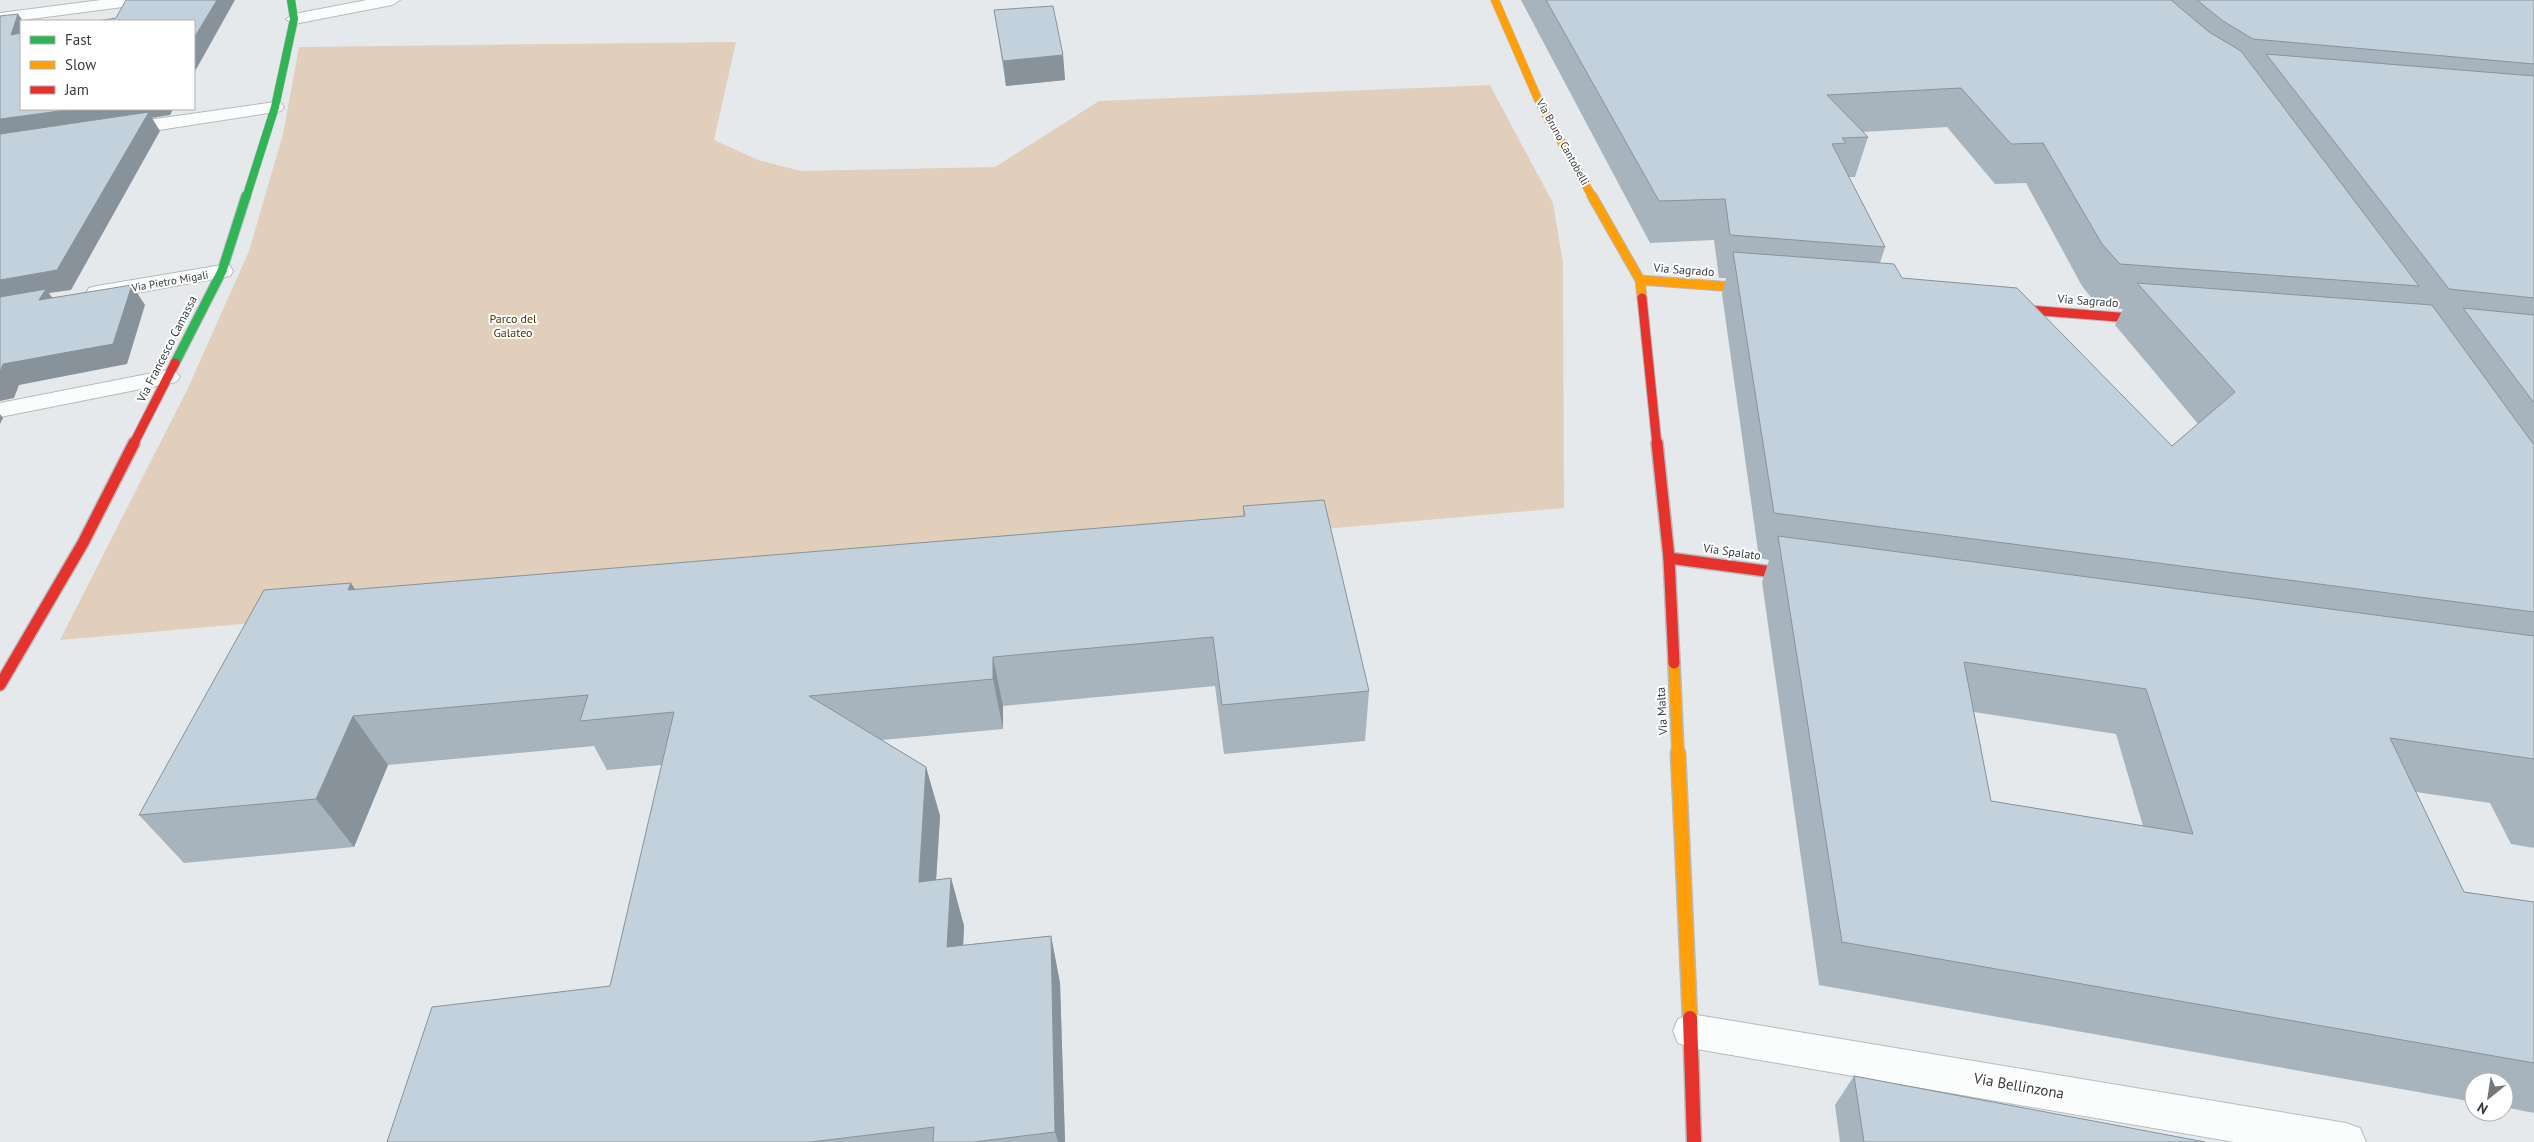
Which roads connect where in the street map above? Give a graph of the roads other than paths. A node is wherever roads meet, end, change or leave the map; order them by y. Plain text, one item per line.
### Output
1 (138, 0) edge
2 (291, 0) edge
3 (392, 0) edge
4 (1495, 0) edge
5 (0, 18) edge
6 (294, 19) junction
7 (275, 107) junction
8 (105, 132) edge
9 (222, 271) junction
10 (1640, 280) junction
11 (1768, 290) edge
12 (76, 297) edge
13 (1995, 308) edge
14 (2172, 322) edge
15 (168, 377) junction
16 (0, 410) edge
17 (1669, 558) junction
18 (1816, 578) edge
19 (0, 685) edge
20 (1692, 1030) junction
21 (1694, 1142) edge
22 (2346, 1142) edge

1 - 5 street
2 - 6 street, Via Francesco Camassa
3 - 6 street
4 - 10 street, Via Bruno Cantobelli
6 - 7 street, Via Francesco Camassa
7 - 8 street
7 - 9 street, Via Francesco Camassa
9 - 12 street, Via Pietro Migali
9 - 15 street, Via Francesco Camassa
10 - 11 street, Via Sagrado
10 - 17 street, Via Malta
13 - 14 street, Via Sagrado
15 - 16 street
15 - 19 street, Via Francesco Camassa
17 - 18 street, Via Spalato
17 - 20 street, Via Malta
20 - 21 street, Via Malta
20 - 22 street, Via Bellinzona

